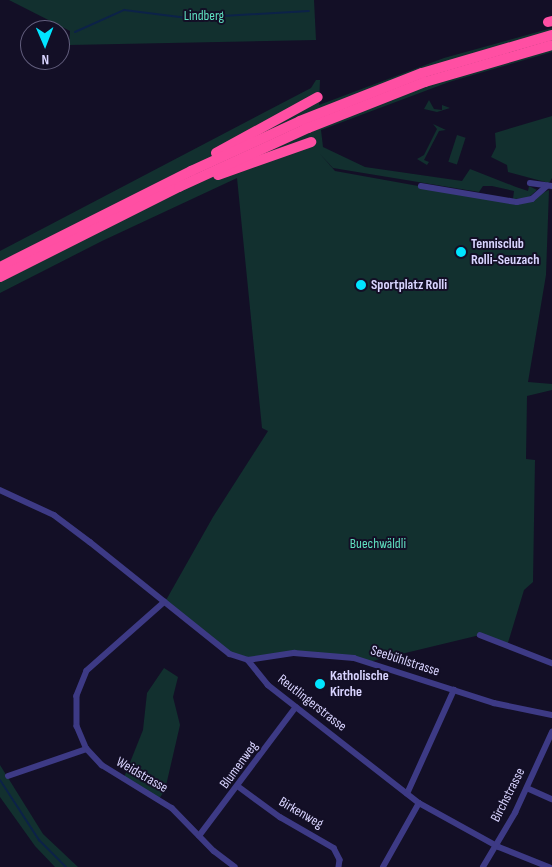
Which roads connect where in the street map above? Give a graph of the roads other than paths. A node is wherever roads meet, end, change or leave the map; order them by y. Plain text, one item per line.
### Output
1 (552, 35) edge
2 (552, 45) edge
3 (318, 97) dead end
4 (311, 142) dead end
5 (191, 170) junction
6 (530, 184) dead end
7 (421, 186) dead end
8 (549, 186) edge
9 (178, 187) junction
10 (0, 267) edge
11 (0, 277) edge
12 (0, 490) edge
13 (165, 602) junction
14 (480, 635) dead end
15 (248, 660) junction
16 (552, 664) edge
17 (454, 690) junction
18 (296, 707) junction
19 (552, 715) edge
20 (552, 732) edge
21 (87, 749) junction
22 (8, 776) dead end
23 (238, 787) junction
24 (527, 788) junction
25 (408, 794) junction
26 (552, 799) edge
27 (419, 803) junction
28 (199, 836) junction
29 (496, 845) junction
30 (235, 867) edge
31 (339, 867) edge
32 (383, 867) edge
33 (483, 867) edge
34 (549, 867) edge

1 - 5 highway
2 - 9 highway
3 - 5 highway
4 - 9 highway
5 - 10 highway
6 - 8 street
7 - 8 street
9 - 11 highway
12 - 13 street, Reutlingerstrasse
13 - 15 street, Reutlingerstrasse
13 - 21 street, Weidstrasse
14 - 16 street
15 - 17 street, Seebühlstrasse
15 - 18 street, Reutlingerstrasse
17 - 19 street, Seebühlstrasse
17 - 25 street
18 - 23 street, Blumenweg
18 - 25 street, Reutlingerstrasse
20 - 24 street, Birchstrasse
21 - 22 street
21 - 28 street, Weidstrasse
23 - 28 street, Blumenweg
23 - 31 street, Birkenweg
24 - 26 street
24 - 29 street, Birchstrasse
25 - 27 street, Reutlingerstrasse
27 - 29 street, Reutlingerstrasse
27 - 32 street
28 - 30 street, Weidstrasse
29 - 33 street, Birchstrasse
29 - 34 street, Reutlingerstrasse

